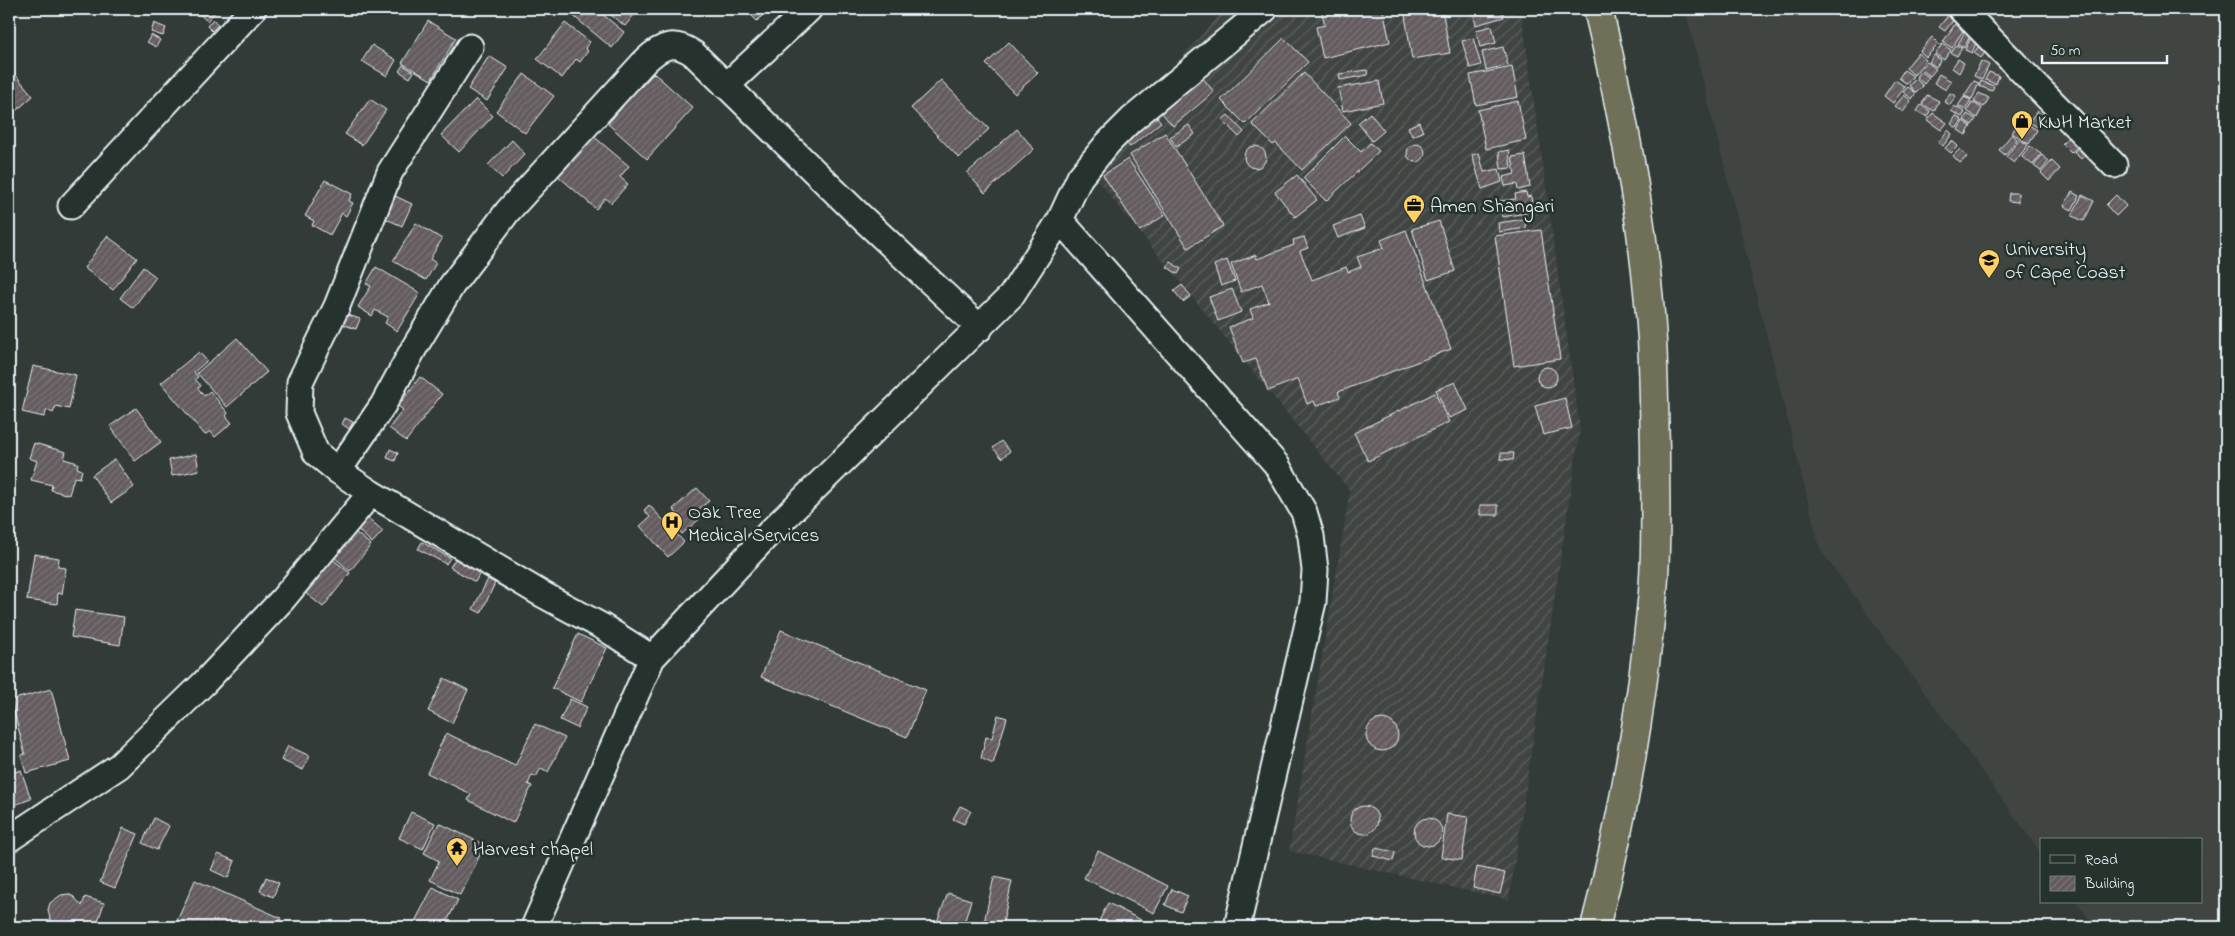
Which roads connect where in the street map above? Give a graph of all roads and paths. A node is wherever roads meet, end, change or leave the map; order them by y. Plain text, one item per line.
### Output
1 (253, 9) edge
2 (809, 9) edge
3 (1265, 9) edge
4 (1598, 9) edge
5 (1962, 9) edge
6 (470, 47) dead end
7 (726, 86) junction
8 (2114, 165) dead end
9 (71, 206) dead end
10 (1060, 220) junction
11 (980, 328) junction
12 (338, 470) junction
13 (371, 493) junction
14 (652, 658) junction
15 (9, 839) edge
16 (534, 927) edge
17 (1237, 927) edge
18 (1594, 927) edge

1 - 9 street
2 - 7 street
3 - 10 street
4 - 18 highway
5 - 8 street
6 - 12 street
7 - 11 street
7 - 12 street
10 - 11 street
10 - 17 street
11 - 14 street
12 - 13 street
13 - 14 street
13 - 15 street
14 - 16 street

